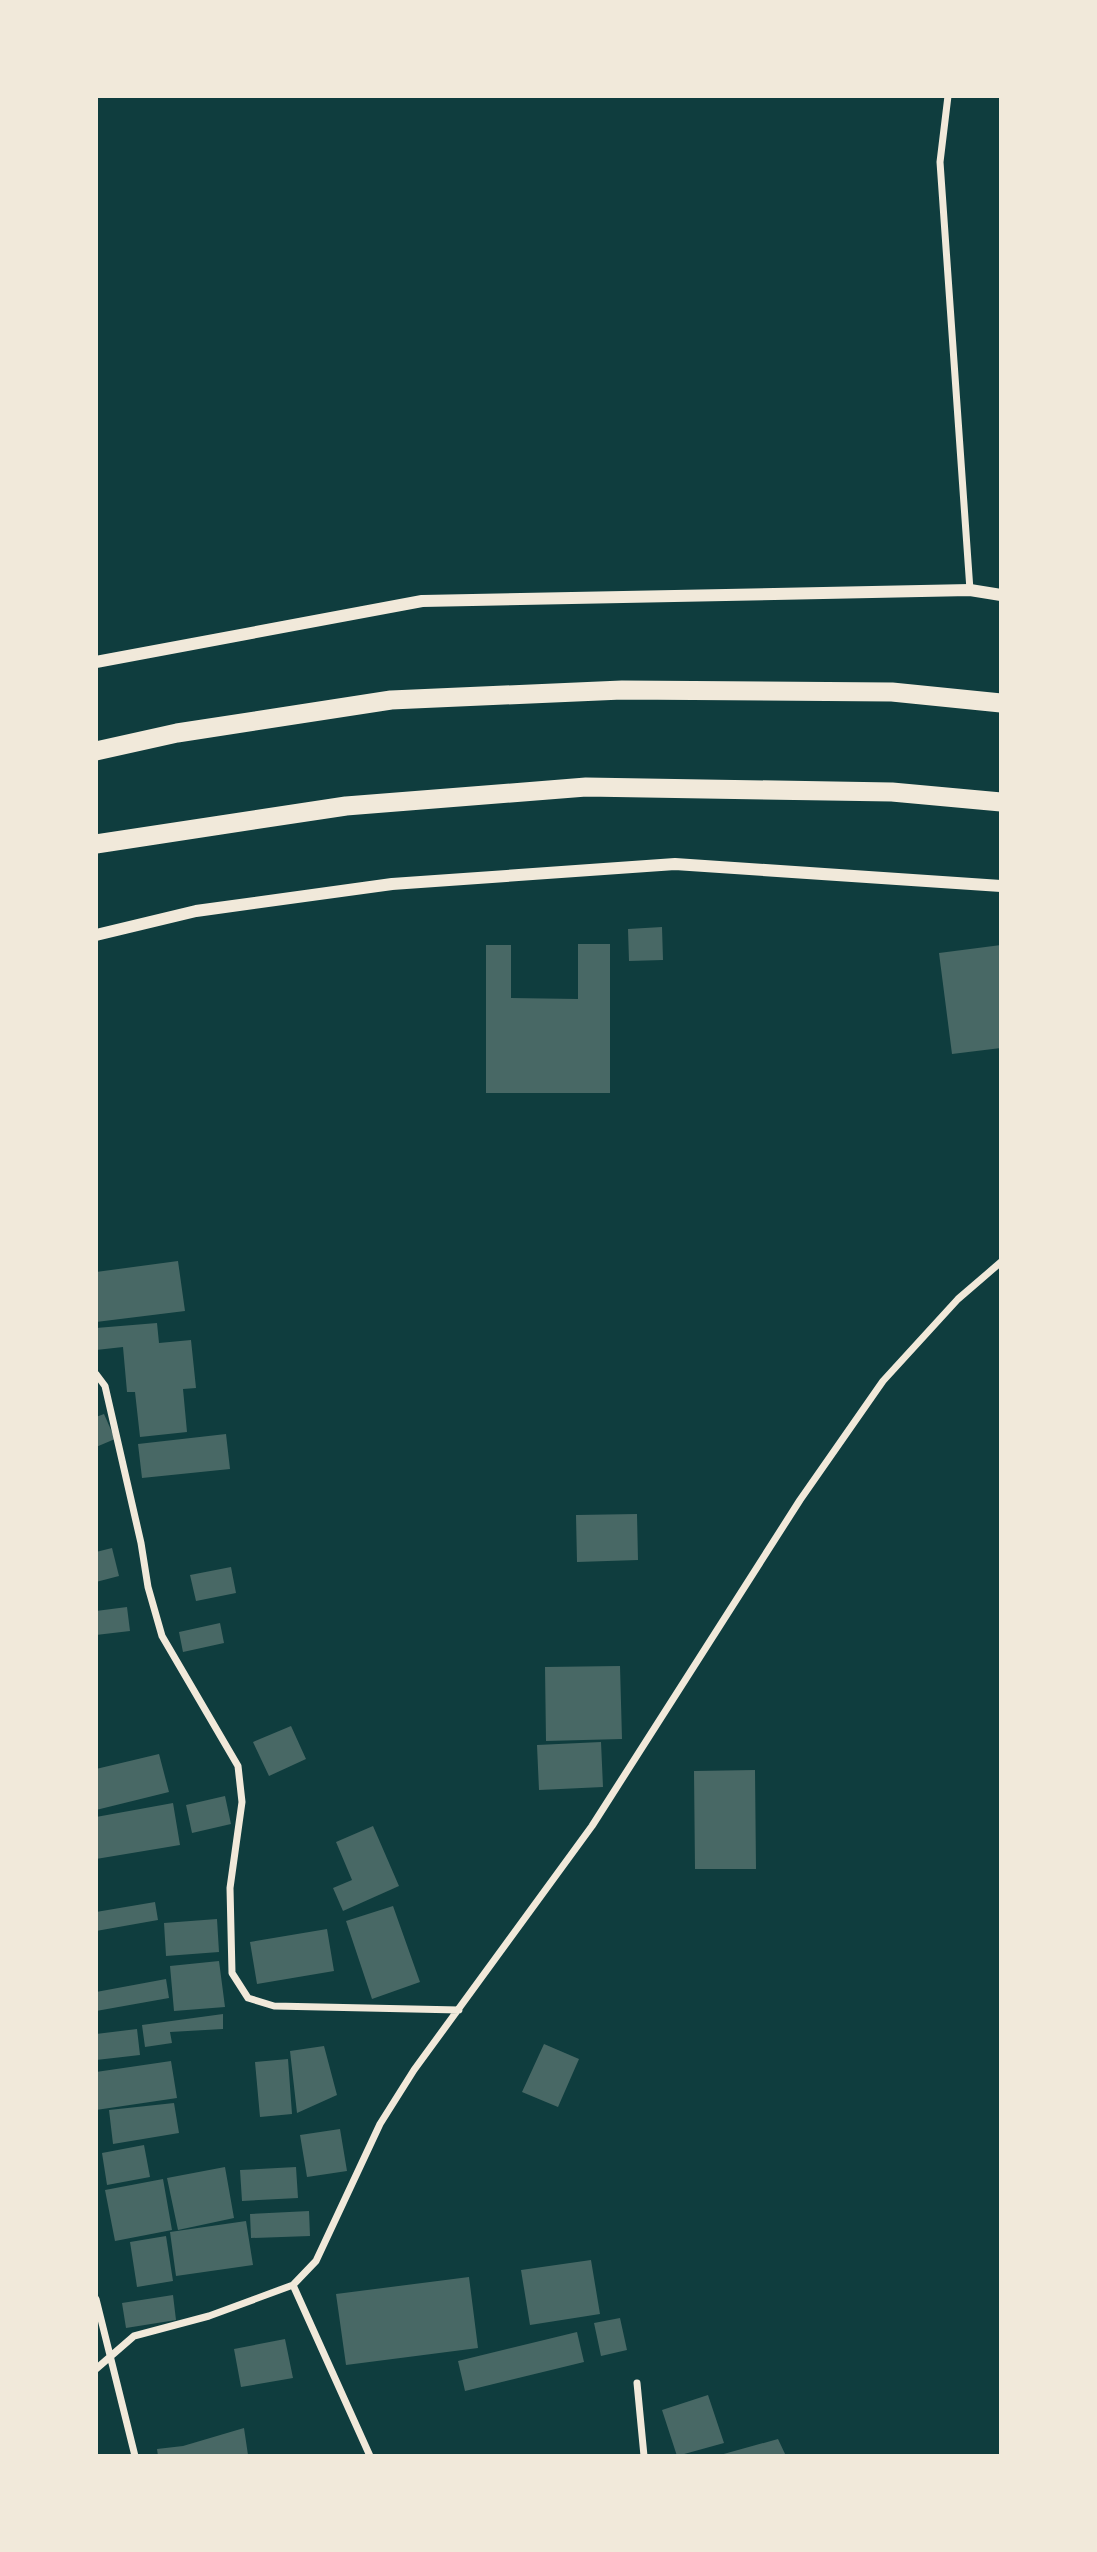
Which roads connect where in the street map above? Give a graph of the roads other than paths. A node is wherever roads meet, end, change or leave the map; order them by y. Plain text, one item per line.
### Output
1 (948, 96) edge
2 (970, 590) junction
3 (1001, 595) edge
4 (96, 662) edge
5 (1001, 703) edge
6 (96, 751) edge
7 (1001, 802) edge
8 (96, 844) edge
9 (1001, 886) edge
10 (96, 935) edge
11 (1001, 1262) edge
12 (96, 1374) edge
13 (459, 2010) junction
14 (293, 2285) junction
15 (96, 2299) edge
16 (110, 2356) junction
17 (96, 2369) edge
18 (637, 2383) dead end
19 (135, 2456) edge
20 (370, 2456) edge
21 (644, 2456) edge

1 - 2 street
2 - 3 street
2 - 4 street
5 - 6 highway
7 - 8 highway
9 - 10 street
11 - 13 street
12 - 13 street
13 - 14 street
14 - 16 street
14 - 20 street
15 - 16 street
16 - 17 street
16 - 19 street
18 - 21 street

